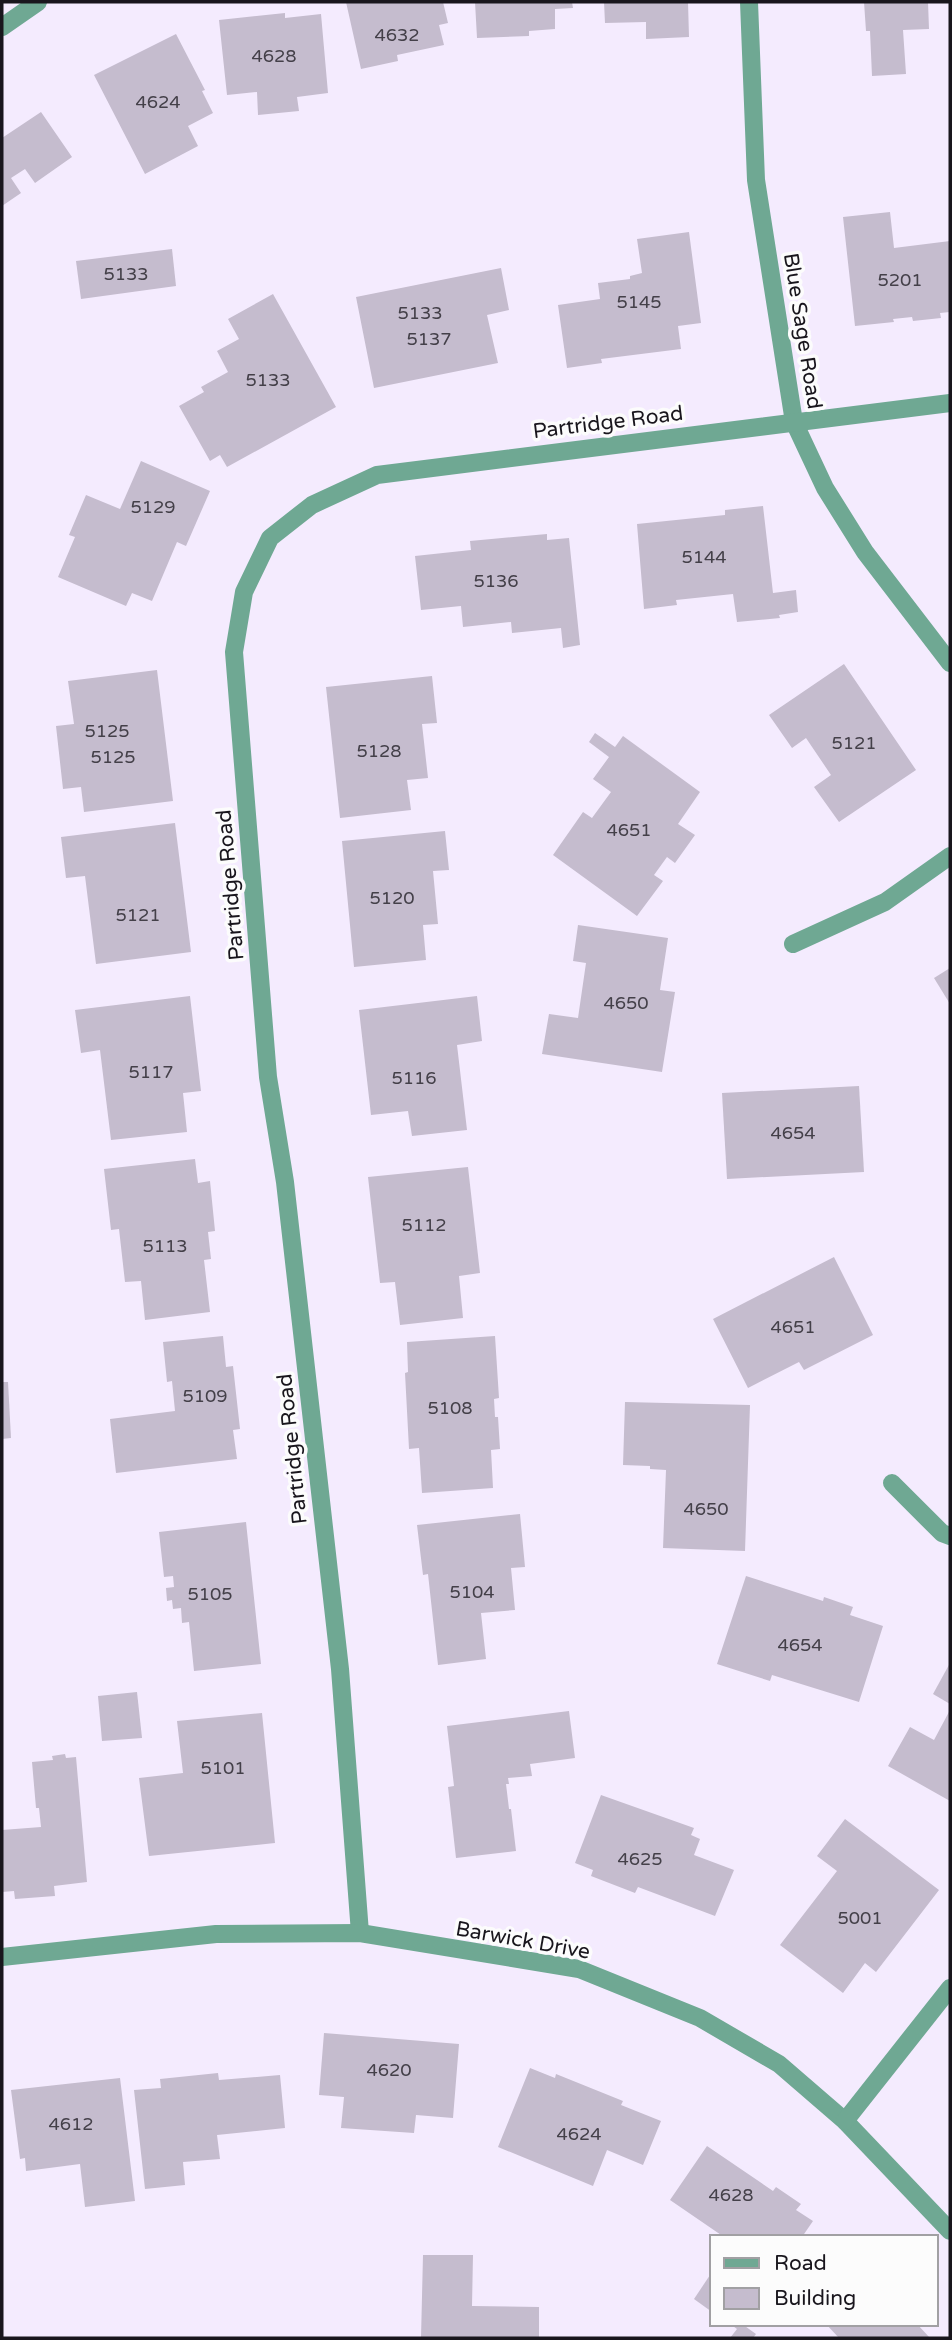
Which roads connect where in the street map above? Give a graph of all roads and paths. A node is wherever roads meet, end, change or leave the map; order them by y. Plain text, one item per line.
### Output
1 (38, 2) edge
2 (749, 2) edge
3 (2, 27) edge
4 (950, 403) edge
5 (794, 422) junction
6 (950, 663) edge
7 (950, 856) edge
8 (793, 944) dead end
9 (892, 1483) dead end
10 (950, 1536) edge
11 (360, 1933) junction
12 (2, 1957) edge
13 (950, 1988) edge
14 (845, 2121) junction
15 (950, 2231) edge

1 - 3 street
2 - 5 street, Blue Sage Road
4 - 5 street, Partridge Road
5 - 6 street, Blue Sage Road
5 - 11 street, Partridge Road
7 - 8 street
9 - 10 street
11 - 12 street, Barwick Drive
11 - 14 street, Barwick Drive
13 - 14 street
14 - 15 street, Barwick Drive

